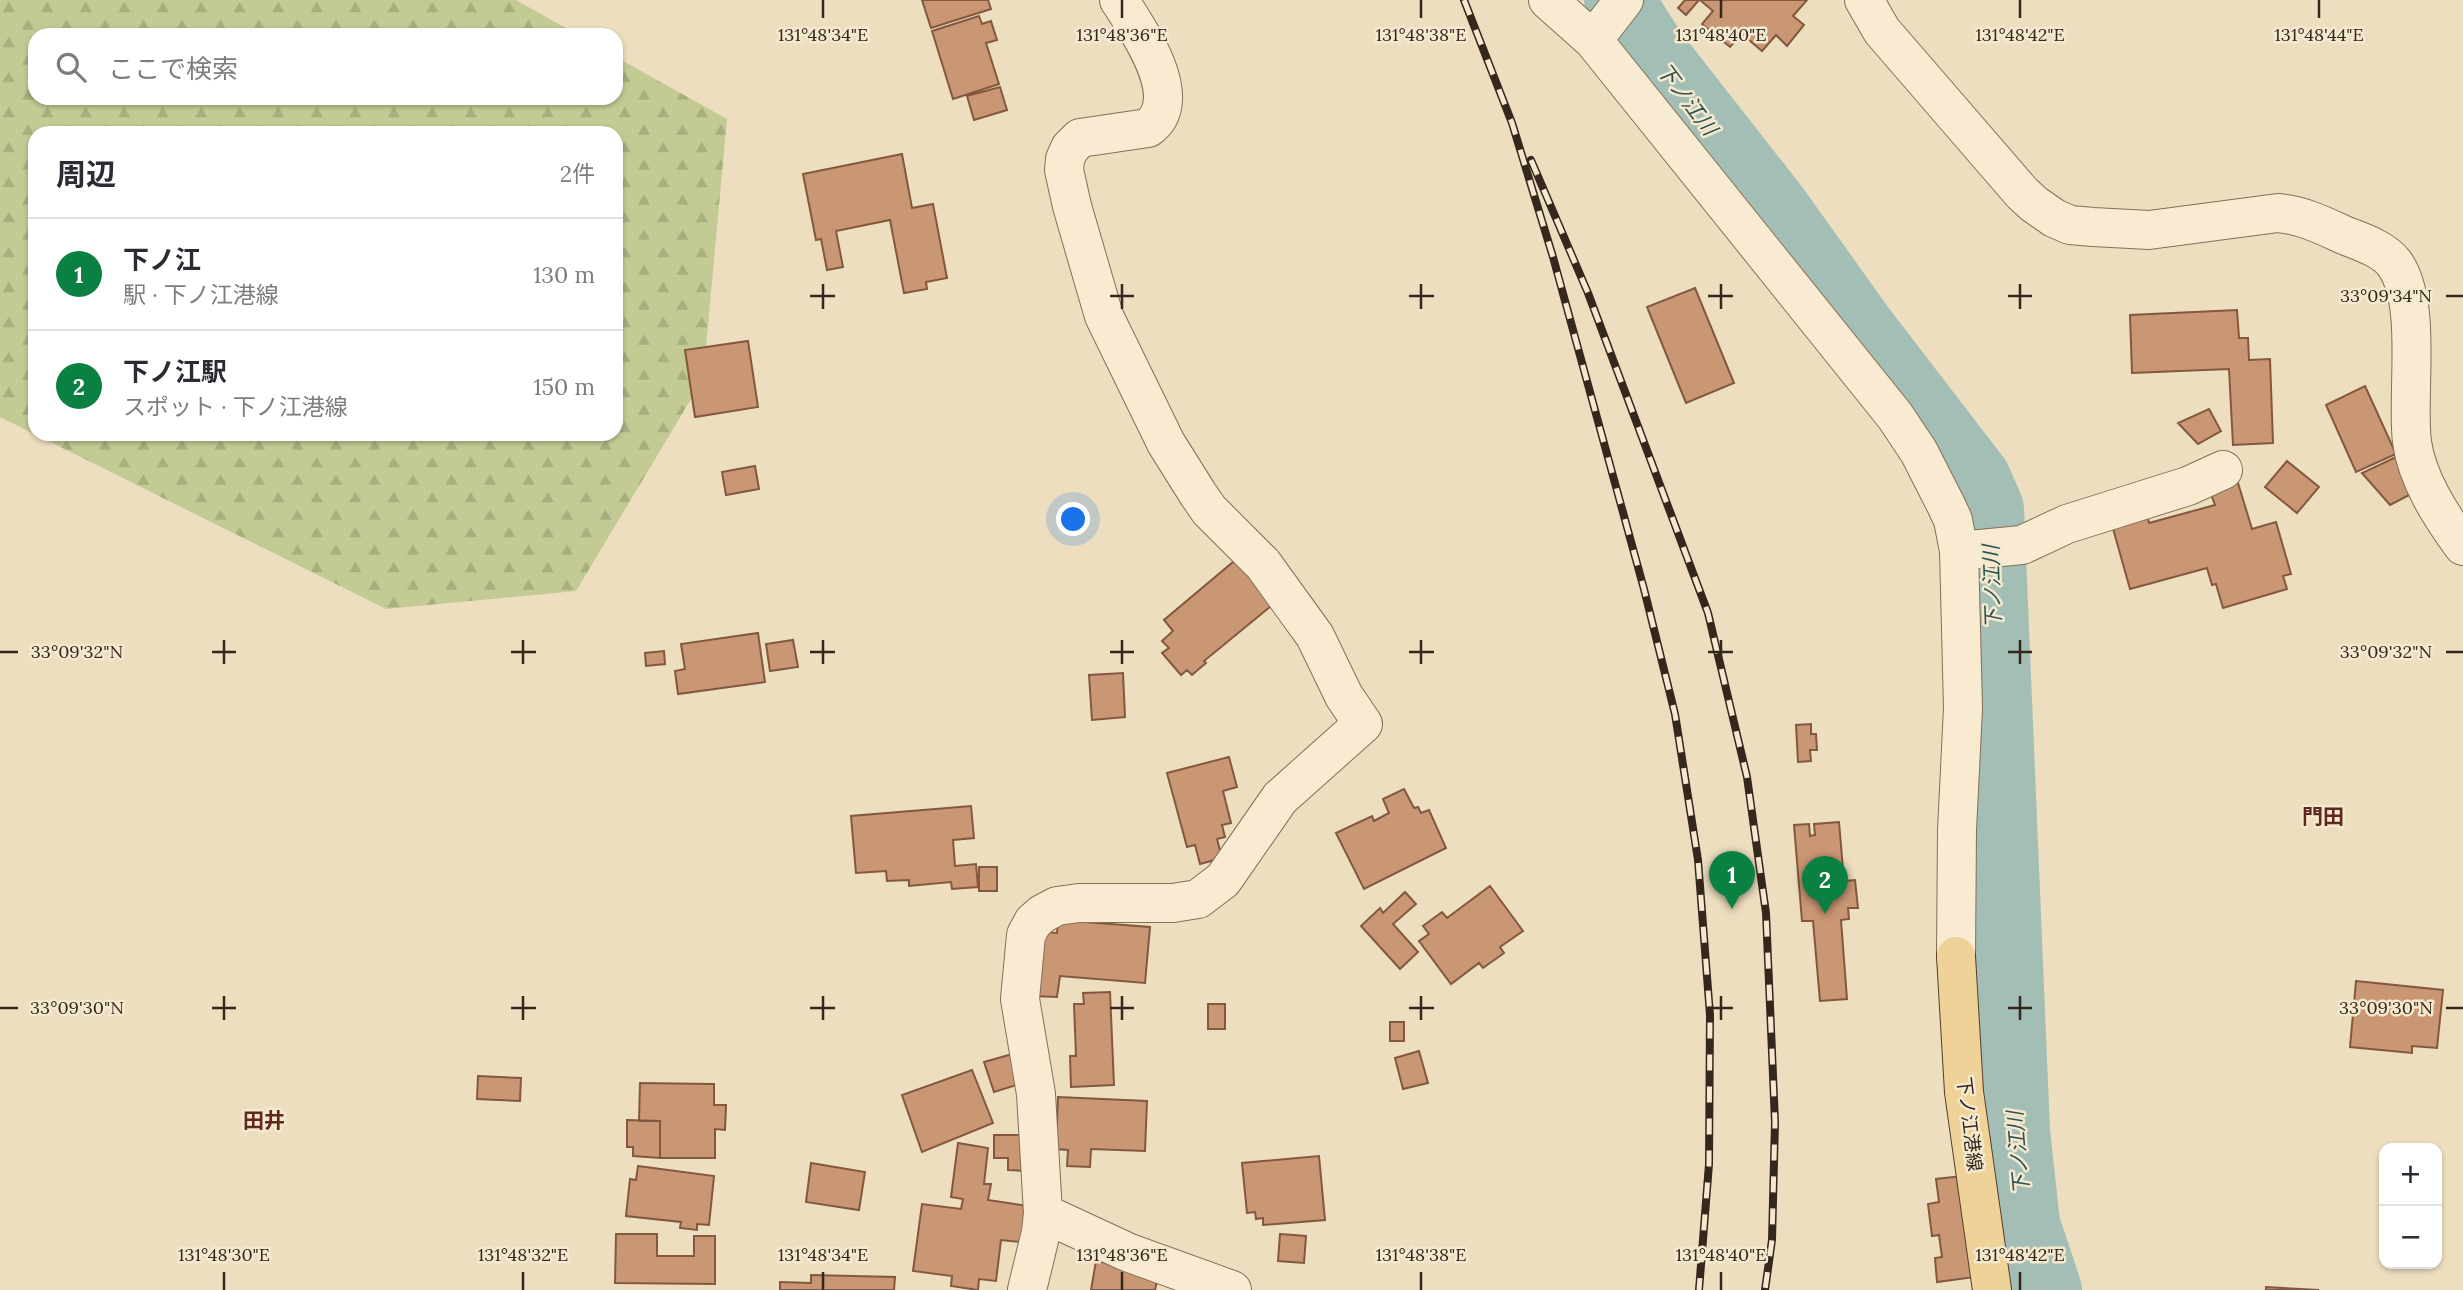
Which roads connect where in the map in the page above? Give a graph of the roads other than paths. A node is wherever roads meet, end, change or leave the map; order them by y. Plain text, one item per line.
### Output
1 (1119, 0) edge
2 (1548, 0) edge
3 (1864, 0) edge
4 (1607, 22) edge
5 (2223, 470) dead end
6 (2463, 547) edge
7 (1967, 550) junction
8 (1956, 956) joint
9 (1981, 1209) junction
10 (1043, 1213) junction
11 (1027, 1290) edge
12 (1232, 1290) edge
13 (1992, 1290) edge
14 (2013, 1290) edge

1 - 10 street
2 - 4 street
3 - 6 street
4 - 7 street
5 - 7 street
7 - 8 street
8 - 9 main road, 下ノ江港線
9 - 13 main road, 下ノ江港線
9 - 14 street
10 - 11 street
10 - 12 street

